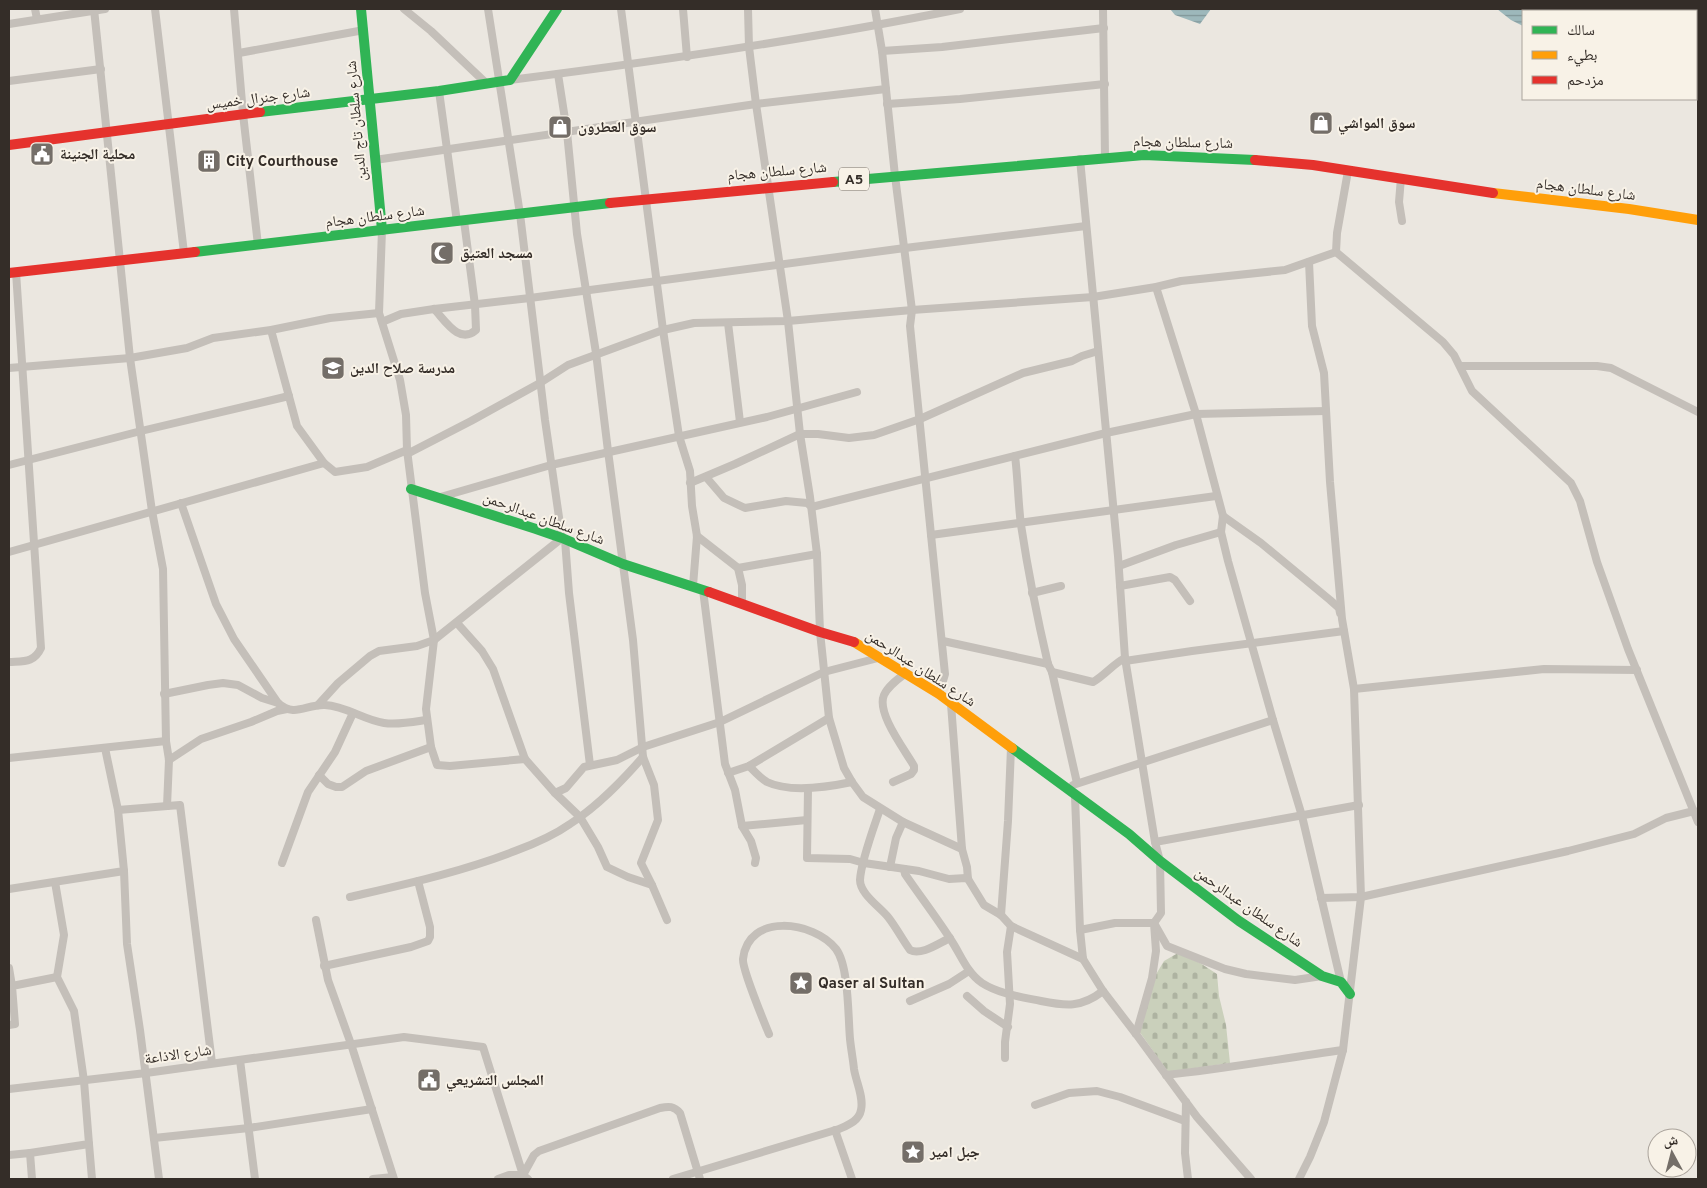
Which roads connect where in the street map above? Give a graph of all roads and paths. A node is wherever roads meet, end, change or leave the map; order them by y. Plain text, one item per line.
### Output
1 (35, 9) edge
2 (105, 9) edge
3 (155, 9) edge
4 (234, 9) edge
5 (361, 9) edge
6 (404, 9) edge
7 (488, 9) edge
8 (557, 9) edge
9 (620, 9) edge
10 (683, 9) edge
11 (748, 9) edge
12 (875, 9) edge
13 (960, 9) edge
14 (1103, 9) edge
15 (94, 10) edge
16 (37, 19) junction
17 (9, 24) edge
18 (878, 25) junction
19 (1104, 28) junction
20 (364, 30) junction
21 (750, 47) junction
22 (882, 51) junction
23 (239, 53) junction
24 (687, 57) junction
25 (628, 65) junction
26 (100, 69) junction
27 (558, 74) junction
28 (9, 81) edge
29 (505, 81) junction
30 (487, 84) junction
31 (1105, 84) junction
32 (886, 89) junction
33 (439, 91) junction
34 (369, 100) junction
35 (756, 104) junction
36 (887, 104) junction
37 (243, 114) junction
38 (636, 122) junction
39 (169, 123) junction
40 (107, 131) junction
41 (567, 132) junction
42 (508, 141) junction
43 (9, 145) edge
44 (448, 150) junction
45 (1105, 157) junction
46 (375, 160) junction
47 (1080, 160) junction
48 (1348, 171) junction
49 (895, 176) junction
50 (1401, 178) junction
51 (769, 187) junction
52 (646, 198) junction
53 (575, 207) junction
54 (520, 214) junction
55 (1698, 220) edge
56 (1402, 221) dead end
57 (461, 222) junction
58 (1086, 226) junction
59 (382, 230) junction
60 (258, 245) junction
61 (905, 248) junction
62 (1336, 252) junction
63 (184, 253) junction
64 (120, 260) junction
65 (1309, 262) junction
66 (779, 265) junction
67 (12, 273) edge
68 (657, 281) junction
69 (1156, 287) junction
70 (586, 290) junction
71 (1093, 297) junction
72 (530, 298) junction
73 (474, 305) junction
74 (434, 309) junction
75 (912, 310) junction
76 (379, 313) junction
77 (788, 321) junction
78 (382, 322) junction
79 (728, 323) junction
80 (271, 330) junction
81 (663, 330) junction
82 (1098, 351) junction
83 (596, 353) junction
84 (130, 358) junction
85 (23, 366) junction
86 (1461, 366) junction
87 (9, 368) edge
88 (540, 382) junction
89 (857, 392) dead end
90 (289, 396) junction
91 (797, 409) junction
92 (1326, 411) junction
93 (1698, 412) edge
94 (1196, 414) junction
95 (920, 419) junction
96 (740, 422) junction
97 (142, 431) junction
98 (1106, 433) junction
99 (800, 434) junction
100 (679, 436) junction
101 (608, 451) junction
102 (407, 452) junction
103 (1015, 456) junction
104 (28, 460) junction
105 (324, 463) junction
106 (9, 465) edge
107 (551, 465) junction
108 (706, 477) junction
109 (925, 477) junction
110 (690, 483) junction
111 (411, 489) junction
112 (1216, 496) junction
113 (438, 498) junction
114 (181, 503) junction
115 (812, 507) junction
116 (152, 511) junction
117 (1113, 511) junction
118 (1222, 516) junction
119 (1021, 524) junction
120 (1221, 532) junction
121 (931, 535) junction
122 (697, 536) junction
123 (564, 539) junction
124 (35, 545) junction
125 (9, 552) edge
126 (817, 554) junction
127 (623, 564) junction
128 (1119, 566) junction
129 (738, 568) junction
130 (1061, 586) dead end
131 (1120, 586) junction
132 (698, 588) junction
133 (1032, 593) junction
134 (1190, 601) dead end
135 (742, 604) junction
136 (1342, 619) junction
137 (456, 623) junction
138 (1344, 631) junction
139 (820, 632) junction
140 (434, 640) junction
141 (942, 641) junction
142 (1253, 644) junction
143 (882, 657) junction
144 (1125, 660) junction
145 (9, 662) edge
146 (1048, 664) junction
147 (1637, 670) junction
148 (824, 672) junction
149 (1052, 672) junction
150 (906, 673) junction
151 (1354, 688) junction
152 (164, 694) junction
153 (940, 694) junction
154 (278, 703) junction
155 (951, 704) junction
156 (318, 705) junction
157 (287, 709) junction
158 (353, 713) junction
159 (829, 718) junction
160 (426, 720) junction
161 (1273, 720) junction
162 (720, 722) junction
163 (166, 742) junction
164 (431, 747) junction
165 (643, 747) junction
166 (105, 748) junction
167 (1011, 748) junction
168 (643, 757) junction
169 (9, 758) edge
170 (525, 759) junction
171 (169, 760) junction
172 (1142, 763) junction
173 (590, 765) junction
174 (749, 766) junction
175 (728, 773) junction
176 (318, 775) junction
177 (852, 782) junction
178 (893, 782) dead end
179 (1077, 783) junction
180 (808, 788) junction
181 (1067, 788) junction
182 (555, 793) junction
183 (1075, 796) junction
184 (1359, 805) junction
185 (167, 806) junction
186 (880, 809) junction
187 (118, 810) junction
188 (1694, 811) junction
189 (1302, 816) junction
190 (580, 818) junction
191 (807, 820) junction
192 (903, 822) junction
193 (1698, 822) edge
194 (742, 826) junction
195 (1155, 842) junction
196 (962, 849) junction
197 (1160, 861) junction
198 (755, 862) dead end
199 (282, 863) dead end
200 (864, 863) junction
201 (890, 867) junction
202 (904, 869) junction
203 (124, 871) junction
204 (968, 879) junction
205 (418, 881) junction
206 (55, 882) junction
207 (652, 885) junction
208 (9, 889) edge
209 (1361, 897) junction
210 (350, 898) dead end
211 (1321, 898) junction
212 (1000, 915) junction
213 (316, 920) dead end
214 (667, 920) dead end
215 (1154, 923) junction
216 (1011, 926) junction
217 (1080, 930) junction
218 (950, 938) junction
219 (1083, 959) junction
220 (324, 966) junction
221 (9, 968) edge
222 (969, 971) junction
223 (1322, 976) junction
224 (57, 977) junction
225 (1341, 982) junction
226 (12, 986) junction
227 (1103, 991) junction
228 (1010, 994) junction
229 (1350, 994) junction
230 (967, 996) dead end
231 (910, 1001) dead end
232 (9, 1025) edge
233 (1008, 1027) junction
234 (769, 1034) dead end
235 (1136, 1034) junction
236 (351, 1044) junction
237 (1343, 1050) junction
238 (1005, 1058) dead end
239 (240, 1060) junction
240 (212, 1064) junction
241 (146, 1073) junction
242 (1166, 1076) junction
243 (84, 1080) junction
244 (9, 1089) edge
245 (1186, 1102) junction
246 (1035, 1105) dead end
247 (372, 1109) junction
248 (1185, 1121) junction
249 (249, 1128) junction
250 (835, 1130) junction
251 (154, 1138) junction
252 (89, 1144) junction
253 (30, 1153) junction
254 (9, 1155) edge
255 (699, 1175) edge
256 (525, 1177) edge
257 (394, 1178) edge
258 (32, 1179) edge
259 (92, 1179) edge
260 (159, 1179) edge
261 (255, 1179) edge
262 (373, 1179) edge
263 (498, 1179) edge
264 (674, 1179) edge
265 (852, 1179) edge
266 (1188, 1179) edge
267 (1251, 1179) edge
268 (1299, 1179) edge

1 - 16 street
2 - 15 street
3 - 39 street
4 - 23 street
5 - 20 main road, شارع سلطان تاج الدين
6 - 30 street
7 - 29 street
8 - 29 main road
9 - 25 street
10 - 24 street
11 - 21 street
12 - 18 street
13 - 18 street
14 - 19 street
15 - 16 street
15 - 26 street
16 - 17 street
18 - 21 street
18 - 22 street
19 - 22 street
19 - 31 street
20 - 23 street
20 - 34 main road, شارع سلطان تاج الدين
21 - 24 street
21 - 35 street
22 - 32 street
23 - 37 street
24 - 25 street
25 - 27 street
25 - 38 street
26 - 28 street
26 - 40 street
27 - 29 street
27 - 41 street
29 - 30 main road, شارع جنرال خميس
29 - 42 street
30 - 33 main road, شارع جنرال خميس
31 - 36 street
31 - 45 street
32 - 35 street
32 - 36 street
33 - 34 main road, شارع جنرال خميس
33 - 44 street
34 - 37 main road, شارع جنرال خميس
34 - 46 main road, شارع سلطان تاج الدين
35 - 38 street
35 - 51 street
36 - 49 street
37 - 39 main road, شارع جنرال خميس
37 - 60 street
38 - 41 street
38 - 52 street
39 - 40 main road, شارع جنرال خميس
39 - 63 street
40 - 43 main road, شارع جنرال خميس
40 - 64 street
41 - 42 street
41 - 53 street
42 - 44 street
42 - 54 street
44 - 46 street
44 - 57 street
45 - 47 main road, شارع سلطان هجام / A5
45 - 48 main road, شارع سلطان هجام / A5
46 - 59 main road, شارع سلطان تاج الدين
47 - 49 main road, شارع سلطان هجام / A5
47 - 58 street
48 - 50 main road, شارع سلطان هجام / A5
48 - 62 street
49 - 51 main road, شارع سلطان هجام / A5
49 - 61 street
50 - 55 main road, شارع سلطان هجام / A5
50 - 56 street
51 - 52 main road, شارع سلطان هجام / A5
51 - 66 street
52 - 53 main road, شارع سلطان هجام / A5
52 - 68 street
53 - 54 main road, شارع سلطان هجام / A5
53 - 70 street
54 - 57 main road, شارع سلطان هجام / A5
54 - 72 street
57 - 59 main road, شارع سلطان هجام / A5
57 - 73 street
58 - 61 street
58 - 71 street
59 - 60 main road, شارع سلطان هجام / A5
59 - 76 street
60 - 63 main road, شارع سلطان هجام / A5
61 - 66 street
61 - 75 street
62 - 65 street
62 - 86 street
63 - 64 main road, شارع سلطان هجام / A5
64 - 67 main road, شارع سلطان هجام / A5
64 - 84 street
65 - 69 street
65 - 92 street
66 - 68 street
66 - 77 street
67 - 85 street
68 - 70 street
68 - 81 street
69 - 71 street
69 - 94 street
70 - 72 street
70 - 83 street
71 - 75 street
71 - 82 street
72 - 73 street
72 - 88 street
73 - 74 street
73 - 74 street
74 - 78 street
75 - 77 street
75 - 95 street
76 - 78 street
76 - 80 street
77 - 79 street
77 - 91 street
78 - 102 street
79 - 81 street
79 - 96 street
80 - 84 street
80 - 90 street
81 - 83 street
81 - 100 street
82 - 95 street
82 - 98 street
83 - 88 street
83 - 101 street
84 - 85 street
84 - 97 street
85 - 87 street
85 - 104 street
86 - 93 street
86 - 147 street
88 - 102 street
88 - 107 street
89 - 91 street
90 - 97 street
90 - 105 street
91 - 96 street
91 - 99 street
92 - 94 street
92 - 136 street
94 - 98 street
94 - 112 street
95 - 99 street
95 - 109 street
96 - 100 street
97 - 104 street
97 - 116 street
98 - 103 street
98 - 117 street
99 - 108 street
99 - 115 street
100 - 101 street
100 - 110 street
101 - 107 street
101 - 127 street
102 - 105 street
102 - 111 street
103 - 109 street
103 - 119 street
104 - 106 street
104 - 124 street
105 - 114 street
107 - 113 street
107 - 123 street
108 - 110 street
108 - 115 street
109 - 115 street
109 - 121 street
110 - 122 street
111 - 113 main road, شارع سلطان عبدالرحمن
111 - 140 street
112 - 117 street
112 - 118 street
113 - 123 main road, شارع سلطان عبدالرحمن
114 - 116 street
114 - 154 street
115 - 126 street
116 - 124 street
116 - 152 street
117 - 119 street
117 - 128 street
118 - 120 street
118 - 136 street
119 - 121 street
119 - 133 street
120 - 128 street
120 - 142 street
121 - 141 street
122 - 129 street
122 - 132 street
123 - 127 main road, شارع سلطان عبدالرحمن
123 - 137 street
123 - 173 street
124 - 125 street
124 - 145 street
126 - 129 street
126 - 139 street
127 - 132 main road, شارع سلطان عبدالرحمن
127 - 165 street
128 - 131 street
129 - 135 street
130 - 133 street
131 - 134 street
131 - 144 street
132 - 135 main road, شارع سلطان عبدالرحمن
132 - 162 street
133 - 146 street
135 - 139 main road, شارع سلطان عبدالرحمن
136 - 138 street
137 - 140 street
137 - 170 street
138 - 142 street
138 - 151 street
139 - 143 main road, شارع سلطان عبدالرحمن
139 - 148 street
140 - 156 street
140 - 160 street
141 - 146 street
141 - 153 street
142 - 144 street
142 - 161 street
143 - 148 street
143 - 150 main road, شارع سلطان عبدالرحمن
144 - 149 street
144 - 172 street
146 - 149 street
147 - 151 street
147 - 188 street
148 - 159 street
148 - 162 street
149 - 179 street
150 - 153 main road, شارع سلطان عبدالرحمن
150 - 178 street
151 - 184 street
152 - 154 street
152 - 163 street
153 - 155 main road, شارع سلطان عبدالرحمن
154 - 157 street
155 - 167 main road, شارع سلطان عبدالرحمن
155 - 196 street
156 - 157 street
156 - 158 street
157 - 171 street
158 - 160 street
158 - 176 street
159 - 174 street
159 - 177 street
160 - 164 street
161 - 172 street
161 - 189 street
162 - 165 street
162 - 175 street
163 - 166 street
163 - 171 street
164 - 170 street
164 - 176 street
165 - 168 street
165 - 173 street
166 - 169 street
166 - 187 street
167 - 181 main road, شارع سلطان عبدالرحمن
167 - 212 street
168 - 190 street
168 - 207 street
170 - 182 street
171 - 185 street
172 - 179 street
172 - 195 street
173 - 182 street
174 - 175 street
174 - 180 street
175 - 194 street
176 - 199 street
177 - 180 street
177 - 186 street
179 - 181 street
180 - 191 street
181 - 183 main road, شارع سلطان عبدالرحمن
182 - 190 street
183 - 197 main road, شارع سلطان عبدالرحمن
183 - 217 street
184 - 189 street
184 - 209 street
185 - 187 street
185 - 240 street
186 - 192 street
186 - 200 street
187 - 203 street
188 - 193 street
188 - 209 street
189 - 195 street
189 - 211 street
190 - 205 street
190 - 207 street
191 - 194 street
191 - 200 street
192 - 196 street
192 - 201 street
194 - 198 street
195 - 197 street
196 - 204 street
197 - 215 street
197 - 223 main road, شارع سلطان عبدالرحمن
200 - 201 street
200 - 218 street
201 - 202 street
202 - 204 street
202 - 218 street
203 - 206 street
203 - 241 street
204 - 212 street
205 - 210 street
205 - 220 street
206 - 208 street
206 - 224 street
207 - 214 street
209 - 211 street
209 - 229 street
211 - 225 street
212 - 216 street
213 - 220 street
215 - 217 street
215 - 223 street
215 - 235 street
216 - 219 street
216 - 228 street
217 - 219 street
218 - 222 street
219 - 227 street
220 - 236 street
221 - 226 street
222 - 228 street
222 - 231 street
223 - 225 main road, شارع سلطان عبدالرحمن
224 - 226 street
224 - 243 street
225 - 229 main road
226 - 232 street
227 - 228 street
227 - 235 street
228 - 233 street
229 - 237 street
230 - 233 street
233 - 238 street
234 - 250 street
235 - 242 street
236 - 239 street, شارع الاذاعة
236 - 247 street
236 - 256 street, شارع الاذاعة
237 - 242 street
237 - 268 street
239 - 240 street, شارع الاذاعة
239 - 249 street
240 - 241 street, شارع الاذاعة
241 - 243 street, شارع الاذاعة
241 - 251 street
242 - 245 street
243 - 244 street, شارع الاذاعة
243 - 252 street
245 - 248 street
245 - 267 street
246 - 248 street
247 - 249 street
247 - 257 street
248 - 266 street
249 - 251 street
249 - 261 street
250 - 255 street
250 - 265 street
251 - 260 street
252 - 253 street
252 - 259 street
253 - 254 street
253 - 258 street
255 - 256 street
255 - 264 street
256 - 263 street
257 - 262 street

